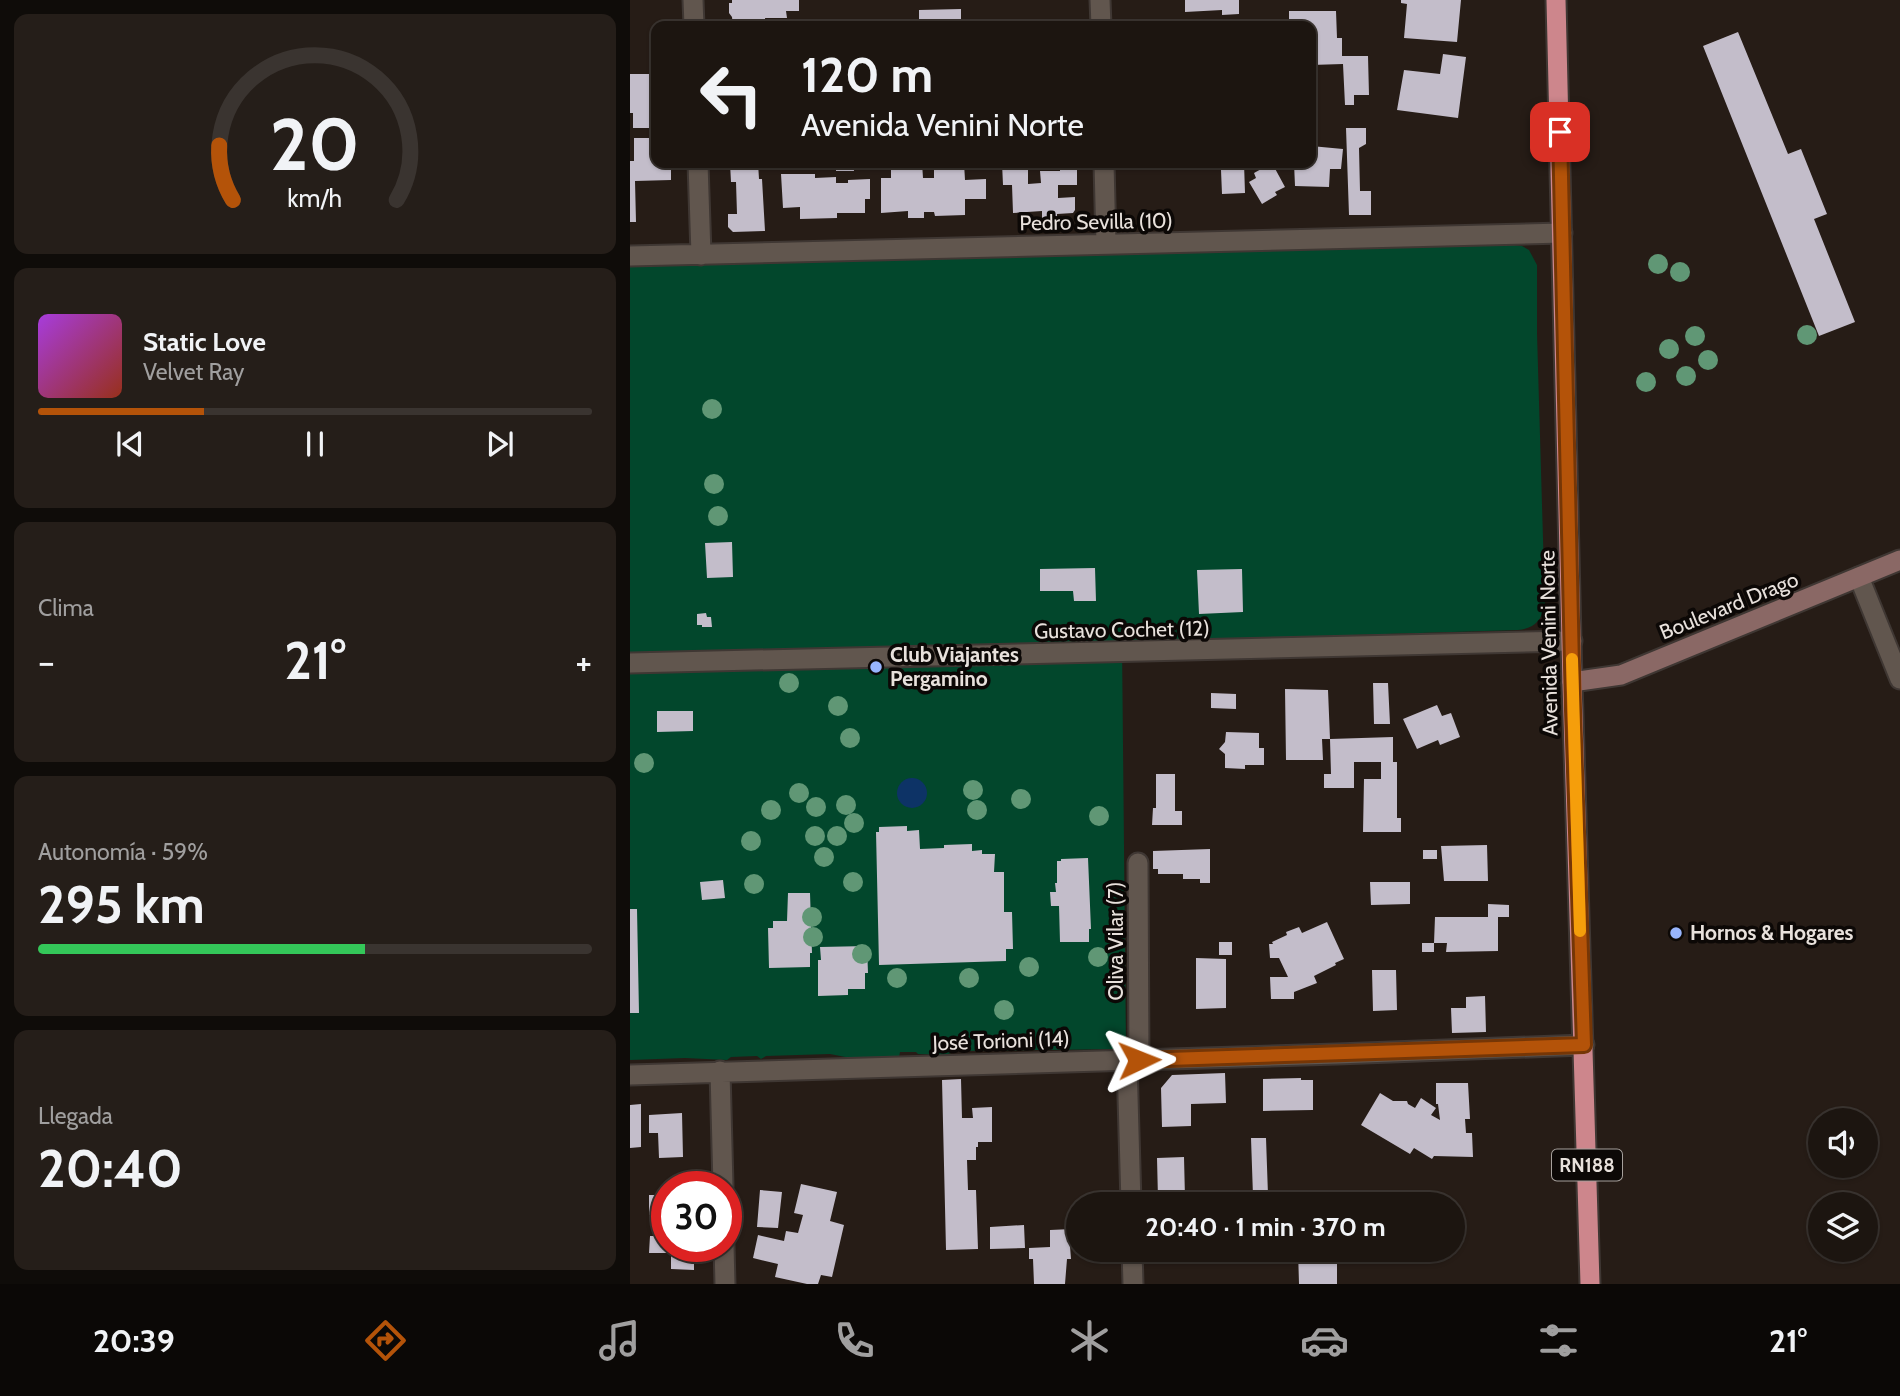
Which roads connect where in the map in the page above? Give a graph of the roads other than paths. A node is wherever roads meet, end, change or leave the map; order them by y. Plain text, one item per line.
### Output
1 (693, 0) edge
2 (1100, 0) edge
3 (1556, 0) edge
4 (694, 21) edge
5 (1101, 21) edge
6 (698, 168) edge
7 (1104, 168) edge
8 (1562, 233) junction
9 (1106, 244) junction
10 (701, 255) junction
11 (630, 257) edge
12 (1900, 560) edge
13 (1859, 577) junction
14 (1572, 642) junction
15 (630, 663) edge
16 (1900, 679) edge
17 (1573, 682) junction
18 (1138, 863) dead end
19 (1584, 1045) junction
20 (1133, 1061) junction
21 (720, 1072) junction
22 (630, 1075) edge
23 (723, 1171) edge
24 (1131, 1192) edge
25 (724, 1262) edge
26 (1132, 1262) edge
27 (725, 1284) edge
28 (1133, 1284) edge
29 (1590, 1284) edge

1 - 4 street
2 - 5 street
3 - 8 highway, Avenida Venini Norte / RN188
6 - 10 street
7 - 9 street
8 - 9 street, Pedro Sevilla (10)
8 - 14 highway, Avenida Venini Norte / RN188
9 - 10 street, Pedro Sevilla (10)
10 - 11 street, Pedro Sevilla (10)
12 - 13 main road, Boulevard Drago
13 - 16 street
13 - 17 main road, Boulevard Drago
14 - 15 street, Gustavo Cochet (12)
14 - 17 highway, Avenida Venini Norte / RN188
17 - 19 highway, Avenida Venini Norte / RN188
18 - 20 street, Oliva Vilar (7)
19 - 20 street, José Torioni (14)
19 - 29 highway, Avenida Venini Norte / RN188
20 - 21 street, José Torioni (14)
20 - 24 street, Oliva Vilar (7)
21 - 22 street, José Torioni (14)
21 - 23 street
25 - 27 street
26 - 28 street

